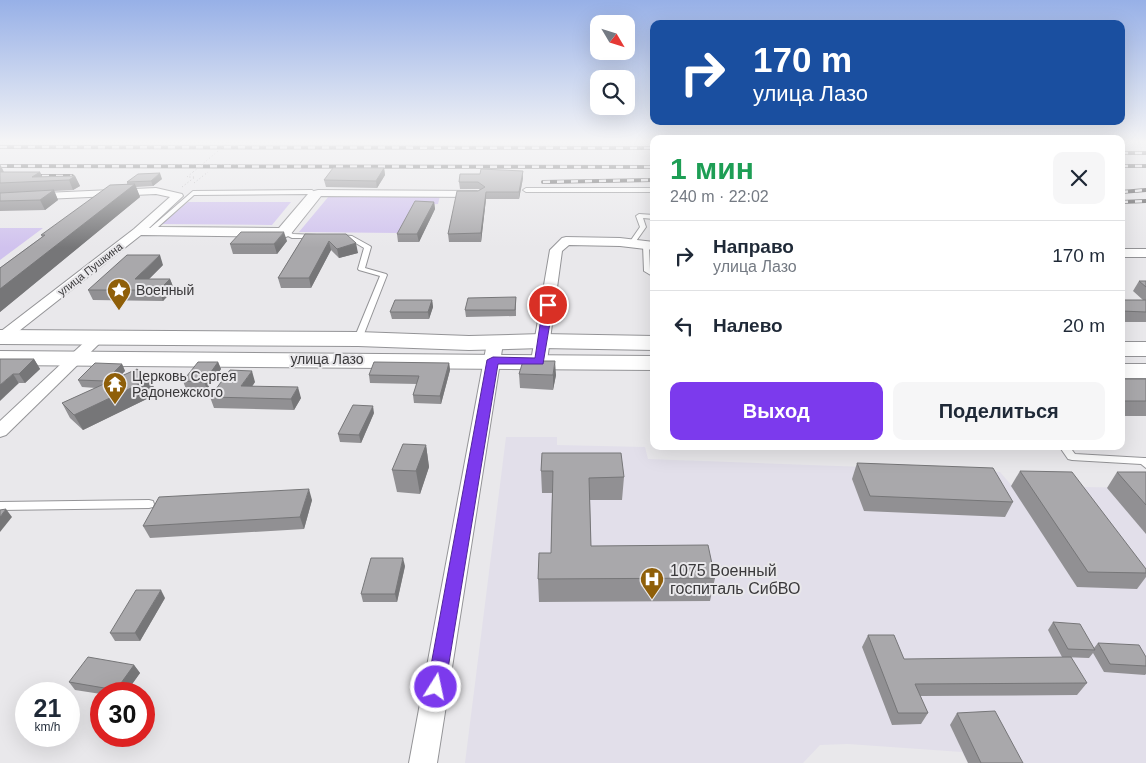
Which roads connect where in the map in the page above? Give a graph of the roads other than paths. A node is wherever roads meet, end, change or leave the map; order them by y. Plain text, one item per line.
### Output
1 (526, 190) dead end
2 (650, 190) edge
3 (479, 194) edge
4 (0, 198) edge
5 (650, 217) edge
6 (138, 231) junction
7 (283, 232) junction
8 (321, 236) edge
9 (331, 236) edge
10 (632, 243) junction
11 (650, 245) edge
12 (1125, 253) edge
13 (1146, 253) edge
14 (650, 273) edge
15 (97, 338) junction
16 (358, 339) junction
17 (1, 343) edge
18 (650, 343) edge
19 (1125, 349) edge
20 (1146, 349) edge
21 (541, 351) junction
22 (494, 352) junction
23 (76, 358) junction
24 (650, 363) edge
25 (1125, 371) edge
26 (1146, 371) edge
27 (0, 431) edge
28 (1067, 450) edge
29 (1146, 464) edge
30 (149, 504) dead end
31 (0, 506) edge
32 (423, 763) edge

1 - 2 lane
3 - 7 street
4 - 6 street, улица Пушкина
5 - 10 lane
6 - 7 street
6 - 17 street, улица Пушкина
7 - 7 lane
7 - 8 lane
9 - 16 lane
10 - 11 street
10 - 21 street
11 - 14 lane
12 - 13 street
15 - 16 street
15 - 17 street
15 - 23 street
16 - 22 street
17 - 23 street, улица Лазо
18 - 21 street
19 - 20 street
21 - 22 street, улица Лазо
21 - 24 street, улица Лазо
22 - 23 street, улица Лазо
22 - 32 street
23 - 27 street
25 - 26 street
28 - 29 lane
30 - 31 lane

